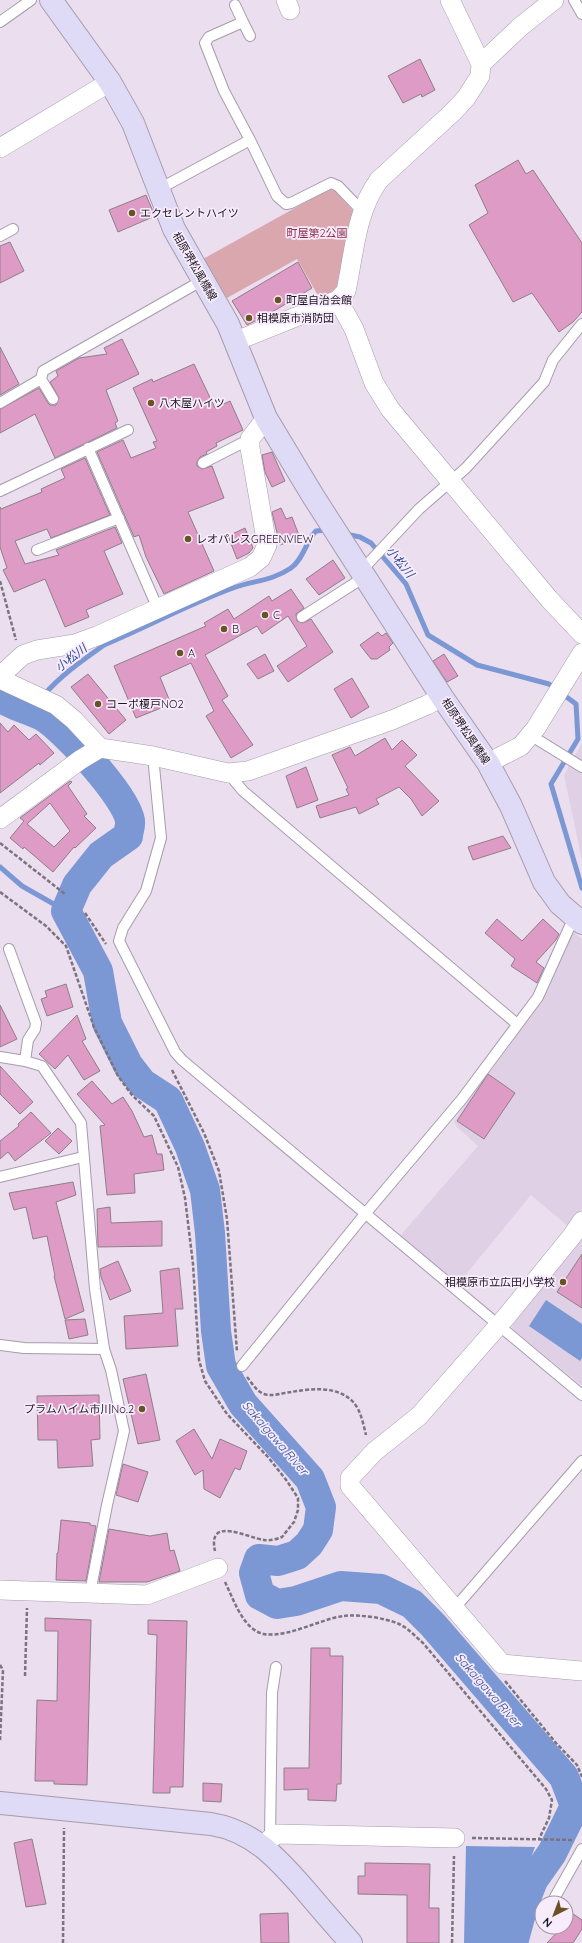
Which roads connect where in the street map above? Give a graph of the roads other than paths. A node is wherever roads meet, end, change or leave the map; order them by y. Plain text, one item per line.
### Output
1 (31, 0) edge
2 (51, 0) edge
3 (450, 0) edge
4 (554, 0) edge
5 (574, 0) edge
6 (235, 6) dead end
7 (582, 14) edge
8 (0, 22) edge
9 (243, 22) junction
10 (250, 36) dead end
11 (481, 64) junction
12 (110, 82) junction
13 (250, 140) junction
14 (0, 148) edge
15 (159, 189) junction
16 (362, 211) junction
17 (13, 229) dead end
18 (0, 236) edge
19 (203, 280) junction
20 (338, 300) junction
21 (582, 324) edge
22 (236, 341) junction
23 (41, 378) junction
24 (53, 399) dead end
25 (0, 403) edge
26 (266, 418) junction
27 (128, 430) dead end
28 (250, 439) junction
29 (88, 448) junction
30 (204, 464) dead end
31 (450, 481) junction
32 (0, 491) edge
33 (118, 518) junction
34 (37, 550) dead end
35 (367, 568) junction
36 (158, 608) junction
37 (302, 616) dead end
38 (582, 634) edge
39 (582, 653) edge
40 (0, 678) edge
41 (442, 696) junction
42 (530, 735) junction
43 (91, 754) junction
44 (153, 756) junction
45 (488, 763) junction
46 (582, 767) edge
47 (228, 773) junction
48 (0, 819) edge
49 (578, 920) edge
50 (9, 949) dead end
51 (517, 1024) junction
52 (0, 1057) edge
53 (25, 1061) junction
54 (83, 1158) junction
55 (0, 1176) edge
56 (365, 1214) junction
57 (582, 1221) edge
58 (498, 1326) junction
59 (0, 1345) edge
60 (104, 1349) junction
61 (242, 1366) road end
62 (582, 1395) edge
63 (582, 1461) edge
64 (218, 1568) road end
65 (0, 1590) edge
66 (90, 1593) junction
67 (454, 1609) junction
68 (276, 1667) dead end
69 (582, 1671) edge
70 (0, 1803) edge
71 (455, 1838) road end
72 (267, 1842) junction
73 (581, 1845) edge
74 (556, 1895) edge
75 (351, 1943) edge

1 - 8 lane
2 - 12 street, 相原堺松風橋線
3 - 11 street
4 - 11 street
5 - 7 lane
6 - 9 lane
9 - 10 lane
9 - 13 lane
11 - 16 street
12 - 14 street
12 - 15 street, 相原堺松風橋線
13 - 15 lane
13 - 16 lane
15 - 19 street, 相原堺松風橋線
16 - 20 street
17 - 18 lane
19 - 22 street, 相原堺松風橋線
19 - 23 lane
20 - 22 street
20 - 31 street
21 - 31 lane
22 - 26 street, 相原堺松風橋線
23 - 24 lane
23 - 25 lane
26 - 28 street
26 - 35 street, 相原堺松風橋線
27 - 29 lane
28 - 30 lane
28 - 36 street
29 - 32 lane
29 - 33 lane
31 - 35 lane
31 - 38 street
33 - 34 lane
33 - 36 lane
35 - 37 lane
35 - 41 street, 相原堺松風橋線
36 - 40 street
39 - 42 street
40 - 43 street
41 - 45 street, 相原堺松風橋線
41 - 47 street
42 - 45 street
42 - 46 lane
43 - 44 street
43 - 48 street
44 - 47 street
44 - 56 lane
45 - 49 street, 相原堺松風橋線
47 - 51 lane
49 - 51 lane
50 - 53 lane
51 - 56 lane
52 - 53 lane
53 - 54 lane
54 - 55 lane
54 - 60 lane
56 - 58 lane
56 - 61 lane
57 - 58 street
58 - 62 lane
58 - 67 street
59 - 60 lane
60 - 66 lane
63 - 67 lane
64 - 66 street
65 - 66 street
67 - 69 street
68 - 72 lane
70 - 72 street
71 - 72 street
72 - 75 street
73 - 74 lane

